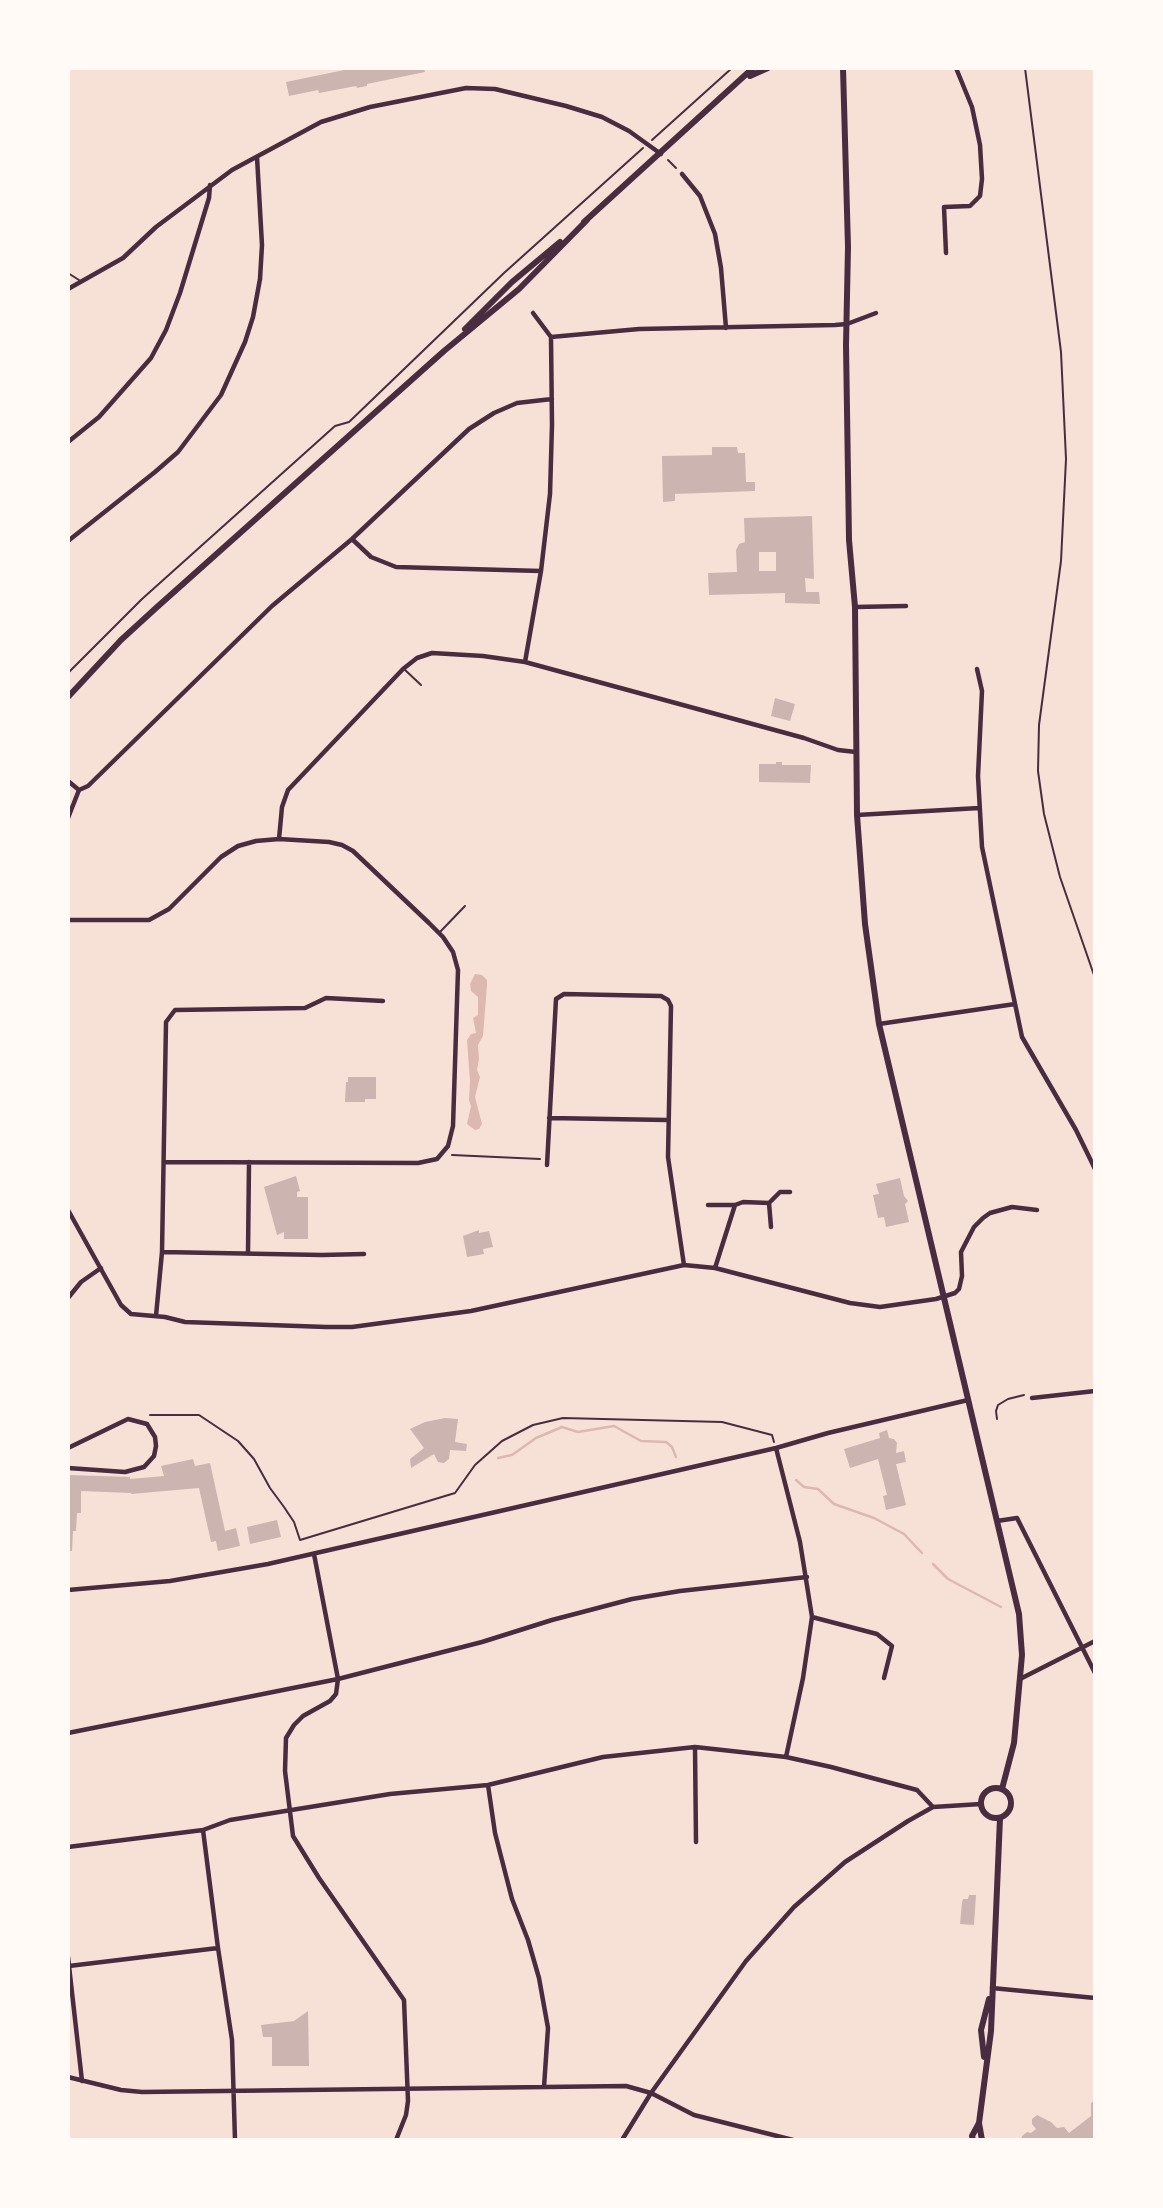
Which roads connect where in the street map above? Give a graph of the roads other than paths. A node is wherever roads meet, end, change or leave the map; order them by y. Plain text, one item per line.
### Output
1 (753, 68) edge
2 (768, 68) edge
3 (843, 68) edge
4 (956, 68) edge
5 (739, 82) junction
6 (661, 154) junction
7 (257, 157) junction
8 (682, 174) road end
9 (210, 185) junction
10 (946, 253) dead end
11 (68, 273) edge
12 (82, 282) junction
13 (68, 289) edge
14 (533, 313) dead end
15 (876, 313) dead end
16 (847, 324) junction
17 (726, 328) junction
18 (551, 337) junction
19 (552, 399) junction
20 (68, 442) edge
21 (352, 539) junction
22 (68, 541) edge
23 (541, 572) junction
24 (906, 606) dead end
25 (855, 607) junction
26 (525, 662) junction
27 (403, 669) junction
28 (977, 669) dead end
29 (421, 685) dead end
30 (68, 697) edge
31 (856, 752) junction
32 (68, 781) edge
33 (79, 790) junction
34 (979, 808) junction
35 (857, 814) junction
36 (68, 818) edge
37 (279, 839) junction
38 (465, 906) dead end
39 (68, 920) edge
40 (438, 933) junction
41 (383, 1001) dead end
42 (1015, 1004) junction
43 (879, 1024) junction
44 (549, 1118) junction
45 (667, 1120) junction
46 (163, 1162) junction
47 (249, 1162) junction
48 (547, 1162) road end
49 (1095, 1169) edge
50 (790, 1192) dead end
51 (769, 1203) junction
52 (708, 1205) dead end
53 (735, 1205) junction
54 (68, 1210) edge
55 (1037, 1210) dead end
56 (771, 1227) dead end
57 (162, 1252) junction
58 (248, 1253) junction
59 (364, 1254) dead end
60 (684, 1265) junction
61 (101, 1268) junction
62 (715, 1268) junction
63 (944, 1296) junction
64 (68, 1298) edge
65 (156, 1316) junction
66 (1095, 1391) edge
67 (1031, 1398) road end
68 (968, 1400) junction
69 (68, 1448) edge
70 (776, 1448) junction
71 (68, 1468) edge
72 (997, 1521) junction
73 (314, 1554) junction
74 (807, 1577) junction
75 (68, 1590) edge
76 (812, 1616) junction
77 (1095, 1641) edge
78 (1081, 1647) junction
79 (1095, 1673) edge
80 (884, 1678) dead end
81 (338, 1679) junction
82 (1020, 1679) junction
83 (68, 1733) edge
84 (695, 1746) junction
85 (786, 1757) junction
86 (488, 1785) junction
87 (1002, 1789) junction
88 (981, 1804) junction
89 (933, 1807) junction
90 (290, 1811) junction
91 (1000, 1818) junction
92 (203, 1830) junction
93 (696, 1842) dead end
94 (68, 1847) edge
95 (218, 1948) junction
96 (68, 1957) edge
97 (69, 1966) edge
98 (992, 1988) junction
99 (1095, 1997) edge
100 (68, 2077) edge
101 (82, 2081) junction
102 (544, 2087) junction
103 (407, 2089) junction
104 (236, 2092) junction
105 (651, 2093) junction
106 (979, 2123) junction
107 (235, 2140) edge
108 (396, 2140) edge
109 (622, 2140) edge
110 (793, 2140) edge
111 (972, 2140) edge
112 (982, 2140) edge

1 - 5 main road
2 - 5 main road
3 - 16 main road
4 - 10 street
5 - 6 main road
6 - 7 street
6 - 30 main road
7 - 9 street
7 - 22 street
8 - 17 street
9 - 12 street
9 - 20 street
11 - 12 lane
12 - 13 street
14 - 18 street
15 - 16 street
16 - 17 street
16 - 25 main road
17 - 18 street
18 - 19 street
19 - 21 street
19 - 23 street
21 - 23 street
21 - 33 street
23 - 26 street
24 - 25 street
25 - 31 main road
26 - 27 street
26 - 31 street
27 - 29 lane
27 - 37 street
28 - 34 street
31 - 35 main road
32 - 33 street
33 - 36 street
34 - 35 street
34 - 42 street
35 - 43 main road
37 - 39 street
37 - 40 street
38 - 40 lane
40 - 47 street
41 - 46 street
42 - 43 street
42 - 49 street
43 - 63 main road
44 - 45 street
44 - 45 street
44 - 48 street
45 - 60 street
46 - 47 street
46 - 57 street
47 - 58 street
50 - 51 street
51 - 53 street
51 - 56 street
52 - 53 street
53 - 62 street
54 - 61 street
55 - 63 street
57 - 58 street
57 - 65 street
58 - 59 street
60 - 62 street
60 - 65 street
61 - 64 street
61 - 65 street
62 - 63 street
63 - 68 main road
66 - 67 street
68 - 70 street
68 - 72 main road
69 - 71 street
70 - 73 street
70 - 74 street
72 - 78 street
72 - 82 main road
73 - 75 street
73 - 81 street
74 - 76 street
74 - 81 street
76 - 80 street
76 - 85 street
77 - 78 street
78 - 79 street
78 - 82 street
81 - 83 street
81 - 90 street
82 - 87 main road
84 - 85 street
84 - 86 street
84 - 93 street
85 - 89 street
86 - 90 street
86 - 102 street
87 - 88 main road
87 - 91 main road
88 - 89 street
88 - 91 main road
89 - 105 street
90 - 92 street
90 - 103 street
91 - 98 main road
92 - 94 street
92 - 95 street
95 - 97 street
95 - 104 street
96 - 97 street
97 - 101 street
98 - 99 street
98 - 106 main road
100 - 101 street
101 - 104 street
102 - 103 street
102 - 105 street
103 - 104 street
103 - 108 street
104 - 107 street
105 - 109 street
105 - 110 street
106 - 111 main road
106 - 112 main road

